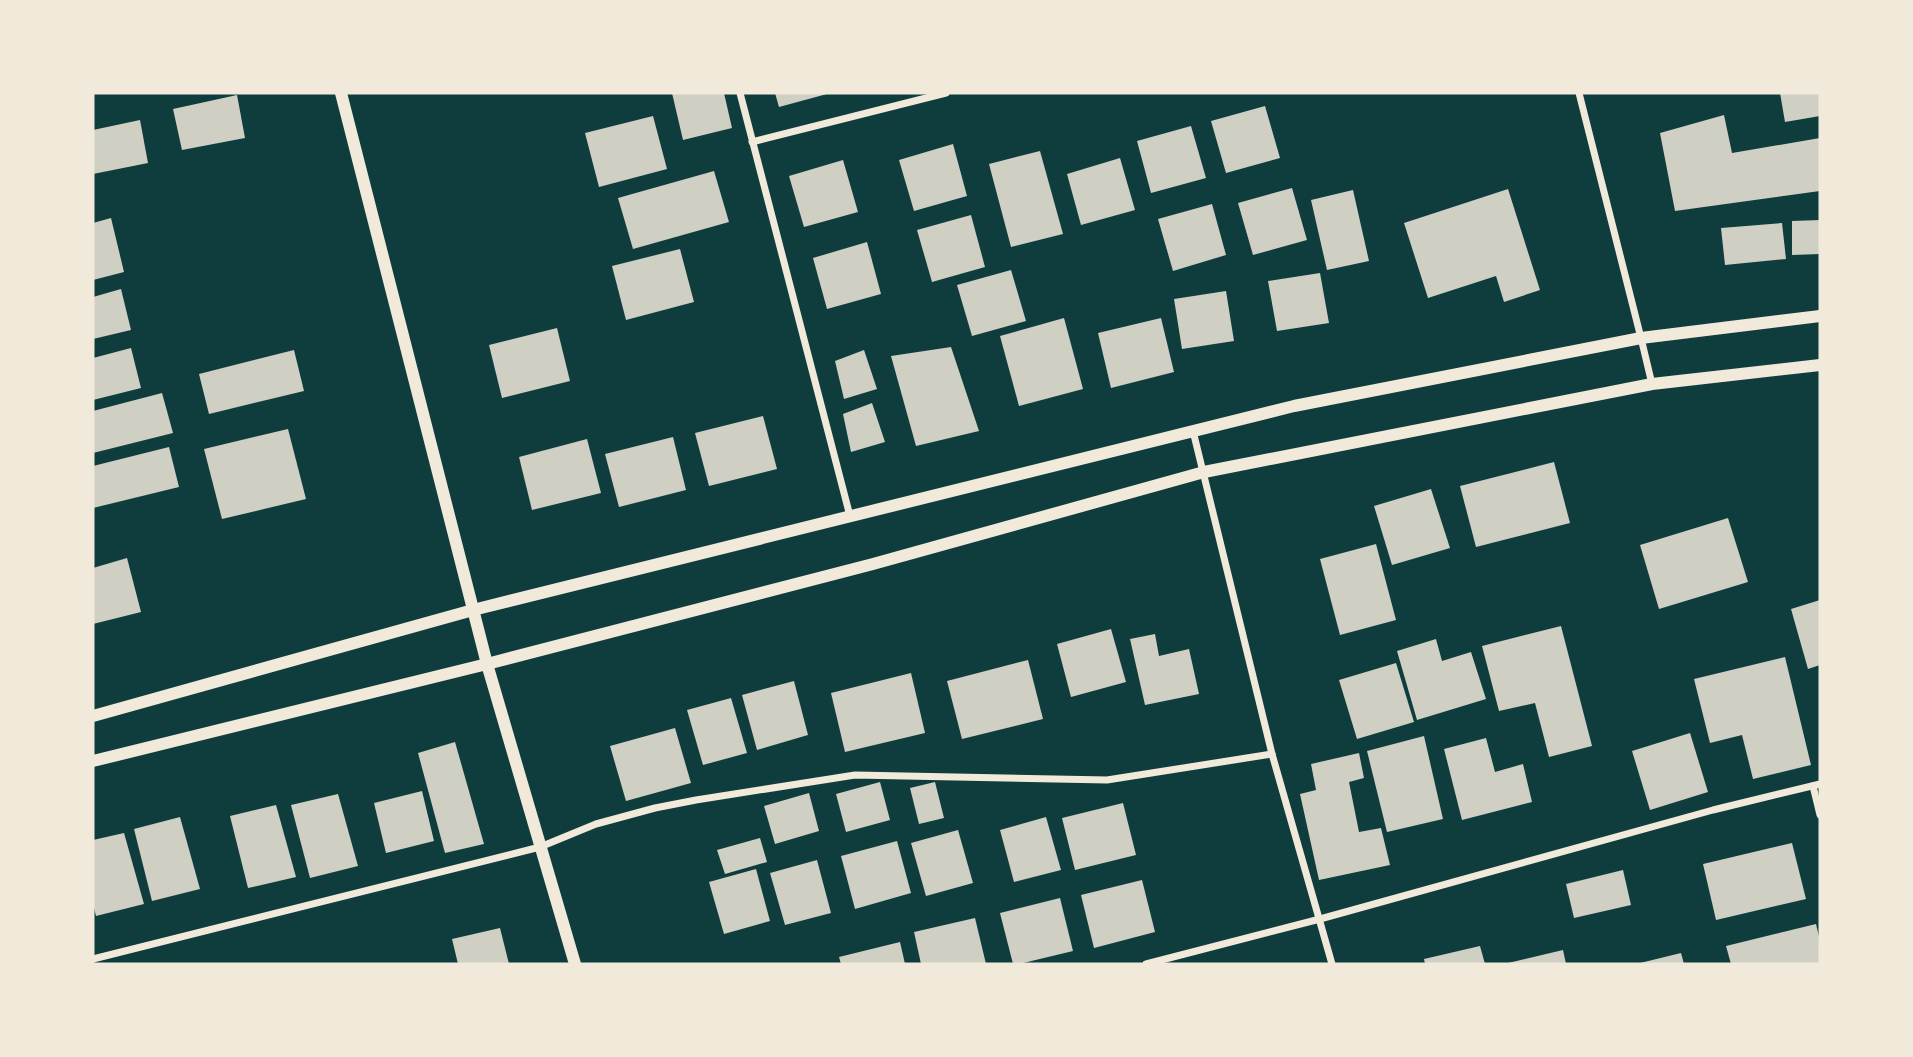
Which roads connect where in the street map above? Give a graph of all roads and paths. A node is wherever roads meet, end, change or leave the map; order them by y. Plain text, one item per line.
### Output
1 (341, 93) edge
2 (740, 93) edge
3 (946, 93) edge
4 (1579, 93) edge
5 (752, 142) junction
6 (1820, 316) edge
7 (1642, 338) junction
8 (1820, 365) edge
9 (1652, 384) junction
10 (1194, 431) junction
11 (1203, 472) junction
12 (850, 516) junction
13 (473, 610) junction
14 (487, 664) junction
15 (93, 716) edge
16 (1272, 754) junction
17 (93, 761) edge
18 (1817, 785) edge
19 (1820, 815) edge
20 (540, 847) junction
21 (1320, 919) junction
22 (93, 959) edge
23 (575, 964) edge
24 (1146, 964) edge
25 (1332, 964) edge

1 - 13 street
2 - 5 street
3 - 5 street
4 - 7 street
5 - 12 street
6 - 7 street
7 - 9 street
7 - 10 street
8 - 9 street
9 - 11 street
10 - 11 street
10 - 12 street
11 - 14 street
11 - 16 street
12 - 13 street
13 - 14 street
13 - 15 street
14 - 17 street
14 - 20 street
16 - 20 street
16 - 21 street
18 - 19 street
18 - 21 street
20 - 22 street
20 - 23 street
21 - 24 street
21 - 25 street

